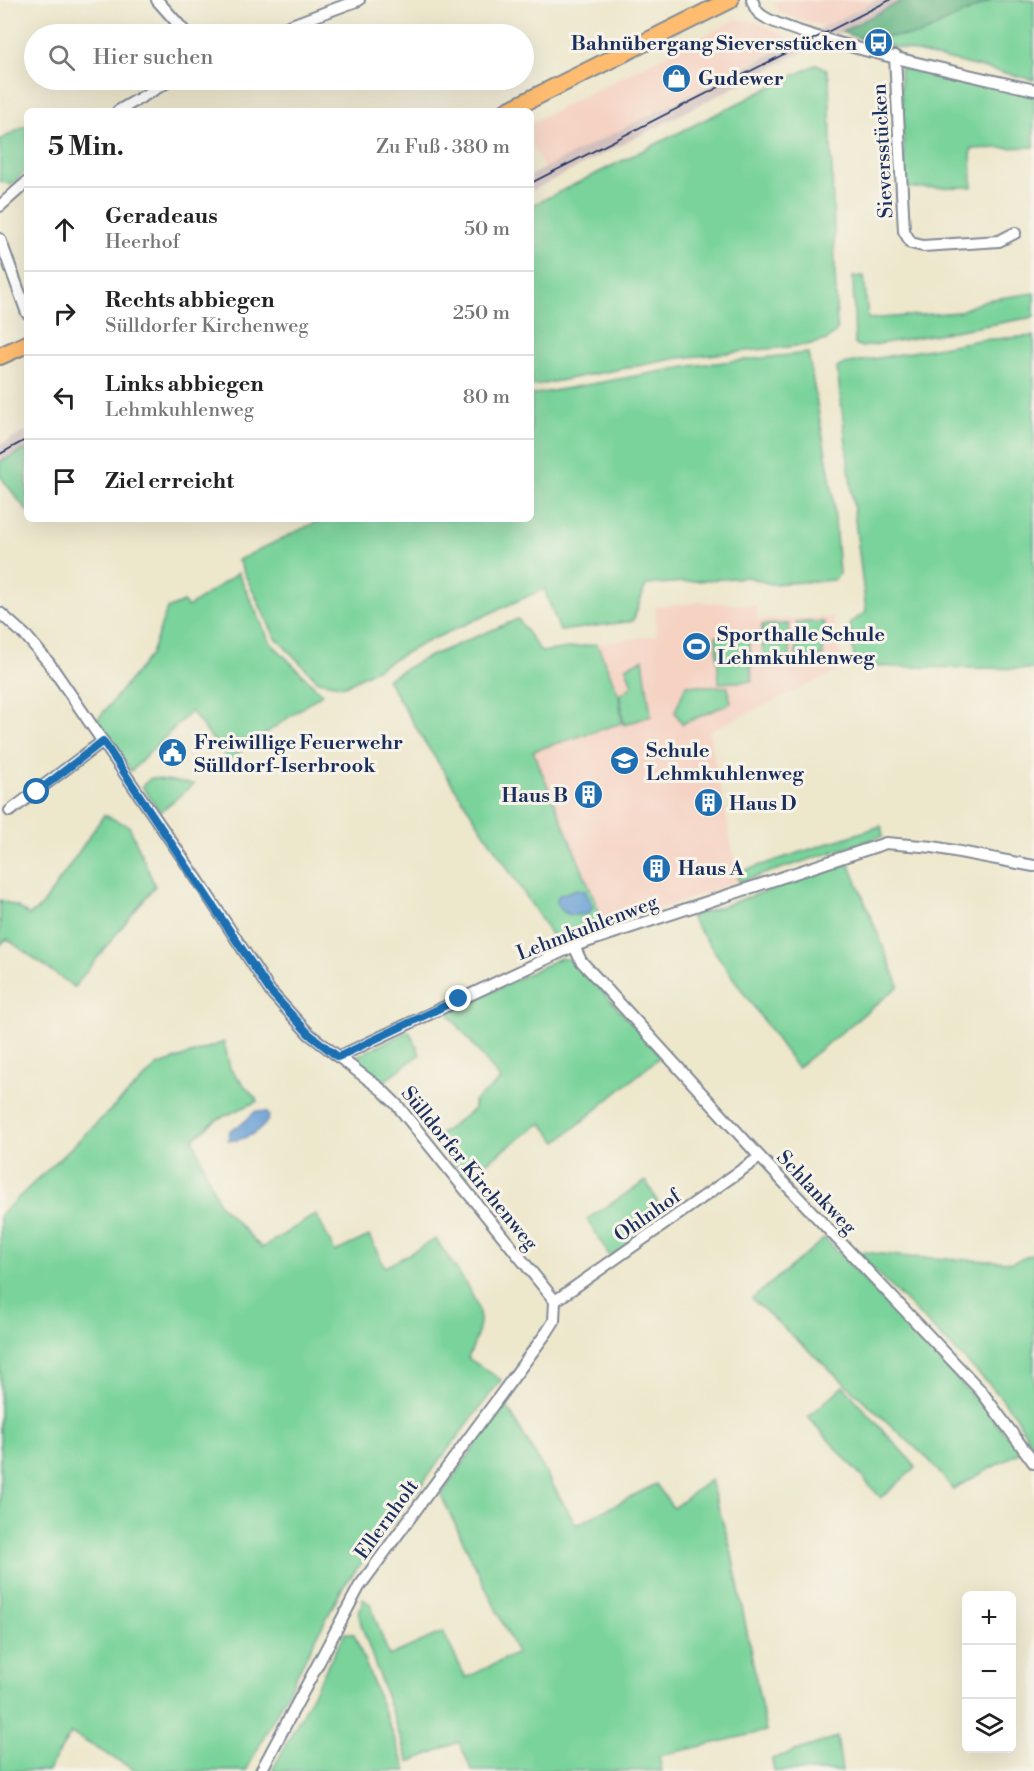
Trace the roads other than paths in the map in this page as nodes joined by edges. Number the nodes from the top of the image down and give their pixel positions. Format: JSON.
{"nodes":[{"id":1,"x":157,"y":0,"type":"edge"},
{"id":2,"x":358,"y":0,"type":"edge"},
{"id":3,"x":730,"y":0,"type":"edge"},
{"id":4,"x":752,"y":0,"type":"edge"},
{"id":5,"x":178,"y":24,"type":"edge"},
{"id":6,"x":294,"y":24,"type":"edge"},
{"id":7,"x":895,"y":57,"type":"junction"},
{"id":8,"x":154,"y":90,"type":"edge"},
{"id":9,"x":1034,"y":90,"type":"edge"},
{"id":10,"x":123,"y":108,"type":"edge"},
{"id":11,"x":513,"y":108,"type":"edge"},
{"id":12,"x":24,"y":185,"type":"edge"},
{"id":13,"x":0,"y":206,"type":"edge"},
{"id":14,"x":1016,"y":233,"type":"dead end"},
{"id":15,"x":0,"y":239,"type":"edge"},
{"id":16,"x":24,"y":305,"type":"edge"},
{"id":17,"x":24,"y":345,"type":"edge"},
{"id":18,"x":0,"y":356,"type":"edge"},
{"id":19,"x":0,"y":613,"type":"edge"},
{"id":20,"x":103,"y":741,"type":"junction"},
{"id":21,"x":10,"y":811,"type":"dead end"},
{"id":22,"x":1034,"y":866,"type":"edge"},
{"id":23,"x":574,"y":946,"type":"junction"},
{"id":24,"x":338,"y":1057,"type":"junction"},
{"id":25,"x":760,"y":1157,"type":"junction"},
{"id":26,"x":555,"y":1301,"type":"junction"},
{"id":27,"x":1034,"y":1463,"type":"edge"},
{"id":28,"x":261,"y":1771,"type":"edge"}],
"edges":[{"from":1,"to":5,"type":"street"},
{"from":2,"to":6,"type":"street"},
{"from":3,"to":11,"type":"main road"},
{"from":4,"to":7,"type":"street","name":"Sieversstücken"},
{"from":7,"to":9,"type":"street","name":"Sieversstücken"},
{"from":7,"to":14,"type":"street","name":"Sieversstücken"},
{"from":8,"to":10,"type":"street"},
{"from":12,"to":13,"type":"street"},
{"from":15,"to":16,"type":"street"},
{"from":17,"to":18,"type":"main road"},
{"from":19,"to":20,"type":"street","name":"Sülldorfer Kirchenweg"},
{"from":20,"to":21,"type":"street"},
{"from":20,"to":24,"type":"street","name":"Sülldorfer Kirchenweg"},
{"from":22,"to":23,"type":"street","name":"Lehmkuhlenweg"},
{"from":23,"to":24,"type":"street","name":"Lehmkuhlenweg"},
{"from":23,"to":25,"type":"street","name":"Schlankweg"},
{"from":24,"to":26,"type":"street","name":"Sülldorfer Kirchenweg"},
{"from":25,"to":26,"type":"street","name":"Ohlnhof"},
{"from":25,"to":27,"type":"street","name":"Schlankweg"},
{"from":26,"to":28,"type":"street","name":"Ellernholt"}]}
